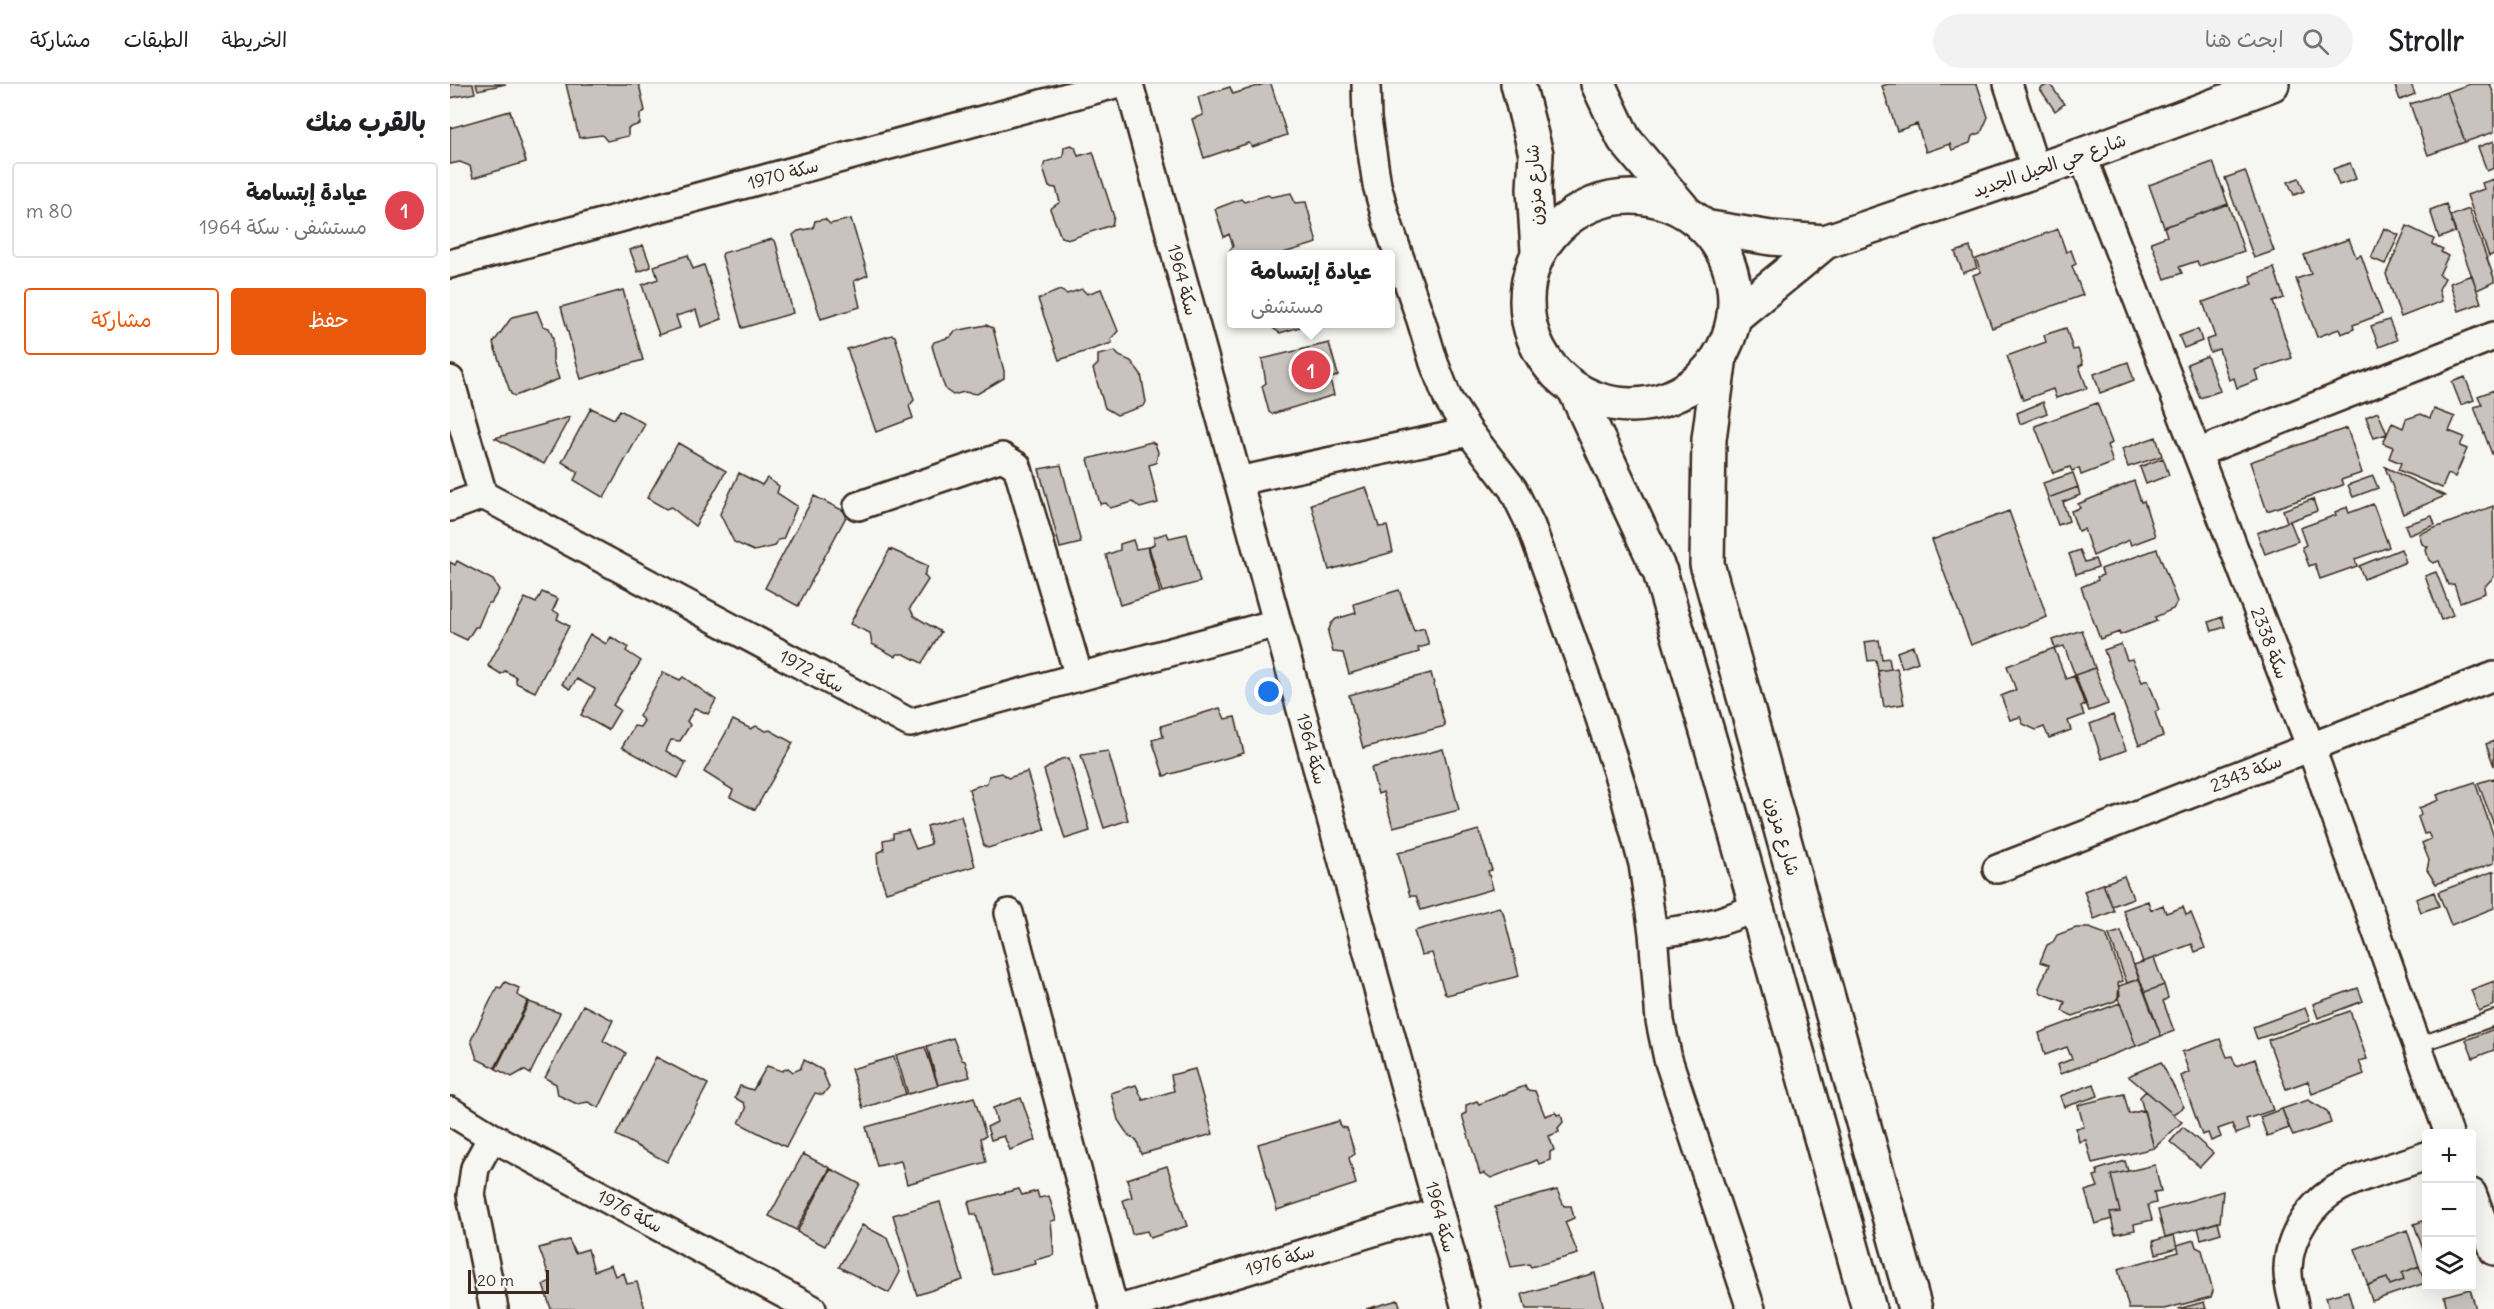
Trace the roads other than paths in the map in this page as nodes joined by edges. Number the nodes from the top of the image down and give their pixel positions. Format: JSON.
{"nodes":[{"id":1,"x":1115,"y":84,"type":"edge"},
{"id":2,"x":1129,"y":84,"type":"edge"},
{"id":3,"x":1366,"y":84,"type":"edge"},
{"id":4,"x":1518,"y":84,"type":"edge"},
{"id":5,"x":1599,"y":84,"type":"edge"},
{"id":6,"x":2008,"y":84,"type":"edge"},
{"id":7,"x":2272,"y":84,"type":"edge"},
{"id":8,"x":2082,"y":155,"type":"junction"},
{"id":9,"x":2036,"y":171,"type":"junction"},
{"id":10,"x":1694,"y":219,"type":"junction"},
{"id":11,"x":1825,"y":242,"type":"junction"},
{"id":12,"x":1538,"y":251,"type":"junction"},
{"id":13,"x":450,"y":264,"type":"edge"},
{"id":14,"x":1734,"y":317,"type":"junction"},
{"id":15,"x":2494,"y":336,"type":"edge"},
{"id":16,"x":1720,"y":356,"type":"junction"},
{"id":17,"x":450,"y":380,"type":"edge"},
{"id":18,"x":1574,"y":388,"type":"junction"},
{"id":19,"x":1469,"y":432,"type":"junction"},
{"id":20,"x":2197,"y":453,"type":"junction"},
{"id":21,"x":1238,"y":482,"type":"junction"},
{"id":22,"x":483,"y":495,"type":"junction"},
{"id":23,"x":858,"y":506,"type":"dead end"},
{"id":24,"x":450,"y":507,"type":"edge"},
{"id":25,"x":1277,"y":623,"type":"junction"},
{"id":26,"x":1079,"y":676,"type":"junction"},
{"id":27,"x":2494,"y":676,"type":"edge"},
{"id":28,"x":2311,"y":748,"type":"junction"},
{"id":29,"x":1997,"y":869,"type":"dead end"},
{"id":30,"x":1757,"y":907,"type":"junction"},
{"id":31,"x":1010,"y":913,"type":"dead end"},
{"id":32,"x":1653,"y":933,"type":"junction"},
{"id":33,"x":2494,"y":1018,"type":"edge"},
{"id":34,"x":2418,"y":1045,"type":"junction"},
{"id":35,"x":450,"y":1111,"type":"edge"},
{"id":36,"x":2447,"y":1129,"type":"edge"},
{"id":37,"x":492,"y":1137,"type":"junction"},
{"id":38,"x":2422,"y":1158,"type":"edge"},
{"id":39,"x":2476,"y":1204,"type":"edge"},
{"id":40,"x":1439,"y":1212,"type":"junction"},
{"id":41,"x":2494,"y":1251,"type":"edge"},
{"id":42,"x":1178,"y":1301,"type":"edge"},
{"id":43,"x":494,"y":1309,"type":"edge"},
{"id":44,"x":812,"y":1309,"type":"edge"},
{"id":45,"x":1114,"y":1309,"type":"edge"},
{"id":46,"x":1120,"y":1309,"type":"edge"},
{"id":47,"x":1466,"y":1309,"type":"edge"},
{"id":48,"x":1751,"y":1309,"type":"edge"},
{"id":49,"x":1869,"y":1309,"type":"edge"},
{"id":50,"x":1915,"y":1309,"type":"edge"},
{"id":51,"x":2295,"y":1309,"type":"edge"}],
"edges":[{"from":1,"to":13,"type":"street","name":"سكة 1970"},
{"from":2,"to":21,"type":"street","name":"سكة 1964"},
{"from":3,"to":19,"type":"street"},
{"from":4,"to":12,"type":"main road","name":"شارع مزون"},
{"from":5,"to":10,"type":"main road"},
{"from":6,"to":9,"type":"street"},
{"from":7,"to":8,"type":"main road","name":"شارع حي الحيل الجديد"},
{"from":8,"to":9,"type":"main road","name":"شارع حي الحيل الجديد"},
{"from":8,"to":20,"type":"street","name":"سكة 2338"},
{"from":9,"to":11,"type":"main road","name":"شارع حي الحيل الجديد"},
{"from":10,"to":11,"type":"main road","name":"شارع حي الحيل الجديد"},
{"from":10,"to":12,"type":"main road"},
{"from":10,"to":14,"type":"main road"},
{"from":11,"to":14,"type":"main road","name":"شارع حي الحيل الجديد"},
{"from":12,"to":18,"type":"main road"},
{"from":14,"to":16,"type":"main road"},
{"from":15,"to":20,"type":"street"},
{"from":16,"to":18,"type":"main road"},
{"from":16,"to":50,"type":"main road","name":"شارع مزون"},
{"from":17,"to":22,"type":"street"},
{"from":18,"to":30,"type":"main road"},
{"from":19,"to":21,"type":"street"},
{"from":19,"to":32,"type":"street"},
{"from":20,"to":28,"type":"street","name":"سكة 2338"},
{"from":21,"to":25,"type":"street","name":"سكة 1964"},
{"from":22,"to":24,"type":"street"},
{"from":22,"to":26,"type":"street","name":"سكة 1972"},
{"from":23,"to":26,"type":"street"},
{"from":25,"to":26,"type":"street","name":"سكة 1972"},
{"from":25,"to":40,"type":"street","name":"سكة 1964"},
{"from":27,"to":28,"type":"street","name":"سكة 2343"},
{"from":28,"to":29,"type":"street","name":"سكة 2343"},
{"from":28,"to":34,"type":"street","name":"سكة 2338"},
{"from":30,"to":32,"type":"street"},
{"from":30,"to":49,"type":"main road"},
{"from":31,"to":45,"type":"street"},
{"from":32,"to":48,"type":"street"},
{"from":33,"to":34,"type":"lane"},
{"from":34,"to":36,"type":"street","name":"سكة 2338"},
{"from":35,"to":37,"type":"street","name":"سكة 1976"},
{"from":37,"to":43,"type":"street"},
{"from":37,"to":44,"type":"street","name":"سكة 1976"},
{"from":38,"to":51,"type":"street"},
{"from":39,"to":41,"type":"street"},
{"from":40,"to":42,"type":"street","name":"سكة 1976"},
{"from":40,"to":47,"type":"street","name":"سكة 1964"},
{"from":42,"to":46,"type":"street","name":"سكة 1976"}]}
